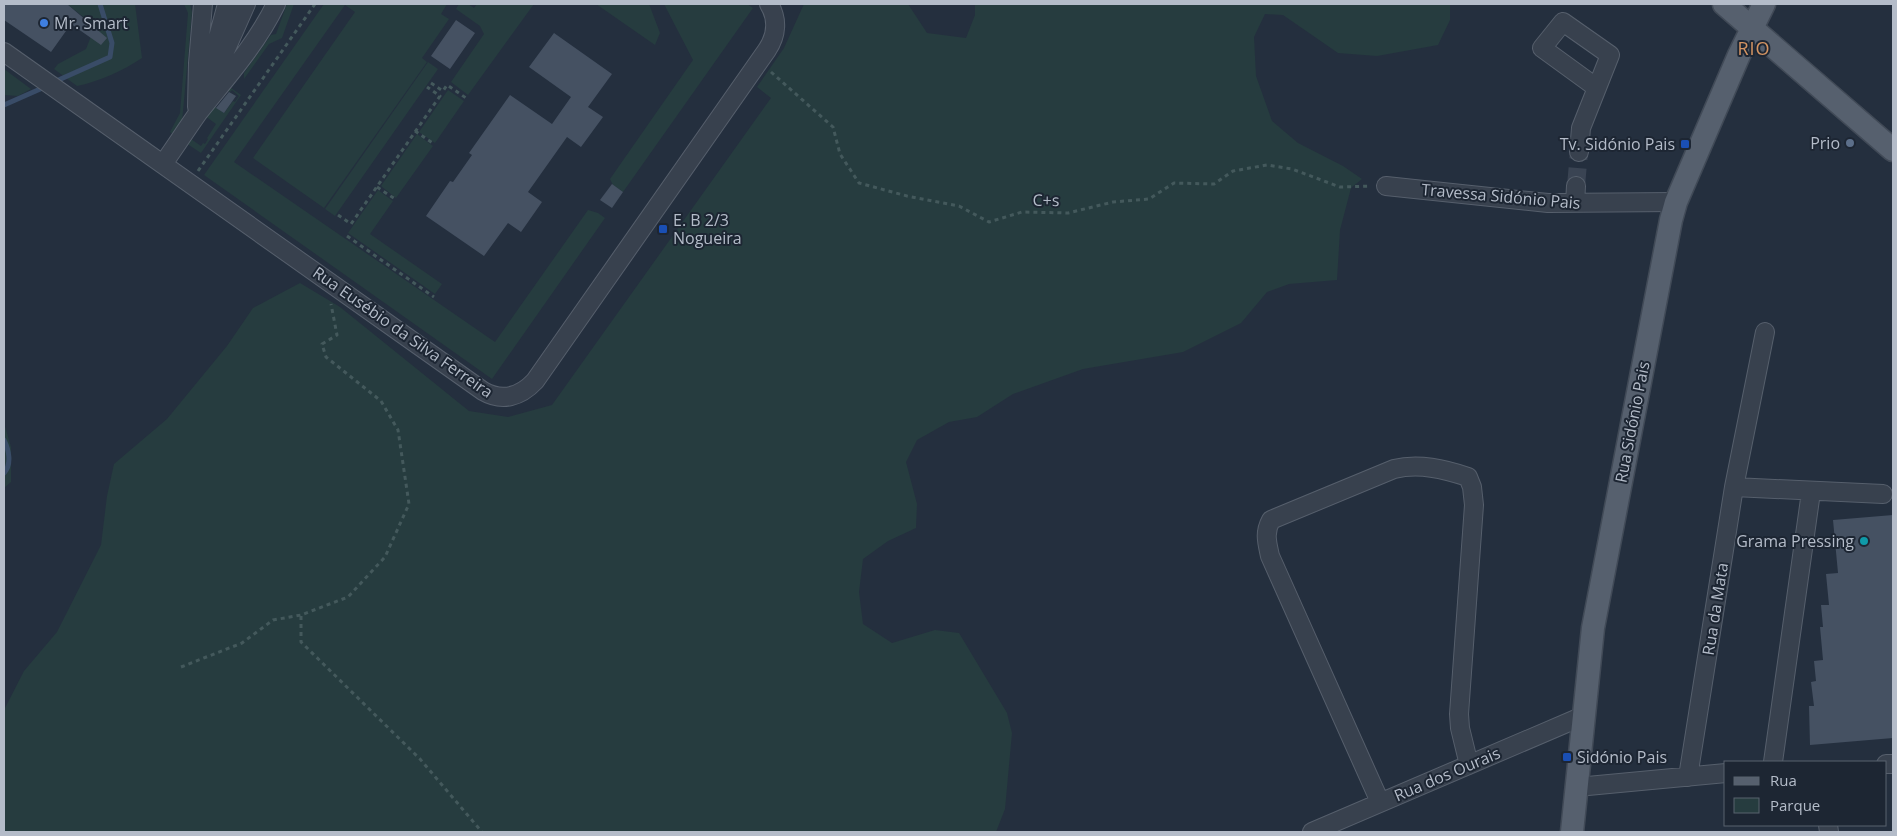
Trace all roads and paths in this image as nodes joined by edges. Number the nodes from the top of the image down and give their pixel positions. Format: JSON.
{"nodes":[{"id":1,"x":202,"y":4,"type":"edge"},
{"id":2,"x":227,"y":4,"type":"edge"},
{"id":3,"x":246,"y":4,"type":"edge"},
{"id":4,"x":276,"y":4,"type":"edge"},
{"id":5,"x":315,"y":4,"type":"edge"},
{"id":6,"x":769,"y":4,"type":"edge"},
{"id":7,"x":1724,"y":4,"type":"edge"},
{"id":8,"x":1764,"y":4,"type":"edge"},
{"id":9,"x":1753,"y":29,"type":"junction"},
{"id":10,"x":4,"y":52,"type":"edge"},
{"id":11,"x":759,"y":62,"type":"junction"},
{"id":12,"x":431,"y":83,"type":"dead end"},
{"id":13,"x":427,"y":87,"type":"dead end"},
{"id":14,"x":1597,"y":88,"type":"dead end"},
{"id":15,"x":466,"y":98,"type":"dead end"},
{"id":16,"x":197,"y":115,"type":"junction"},
{"id":17,"x":415,"y":131,"type":"junction"},
{"id":18,"x":434,"y":144,"type":"dead end"},
{"id":19,"x":1893,"y":150,"type":"edge"},
{"id":20,"x":1579,"y":152,"type":"tunnel mouth"},
{"id":21,"x":163,"y":164,"type":"junction"},
{"id":22,"x":189,"y":183,"type":"junction"},
{"id":23,"x":1386,"y":186,"type":"joint"},
{"id":24,"x":377,"y":187,"type":"junction"},
{"id":25,"x":395,"y":199,"type":"dead end"},
{"id":26,"x":1676,"y":202,"type":"junction"},
{"id":27,"x":338,"y":215,"type":"dead end"},
{"id":28,"x":347,"y":236,"type":"dead end"},
{"id":29,"x":332,"y":284,"type":"junction"},
{"id":30,"x":434,"y":297,"type":"dead end"},
{"id":31,"x":1765,"y":332,"type":"dead end"},
{"id":32,"x":1734,"y":487,"type":"junction"},
{"id":33,"x":1811,"y":492,"type":"junction"},
{"id":34,"x":1883,"y":494,"type":"dead end"},
{"id":35,"x":301,"y":616,"type":"junction"},
{"id":36,"x":181,"y":667,"type":"dead end"},
{"id":37,"x":1582,"y":716,"type":"junction"},
{"id":38,"x":1773,"y":761,"type":"edge"},
{"id":39,"x":1469,"y":764,"type":"junction"},
{"id":40,"x":1724,"y":773,"type":"edge"},
{"id":41,"x":1688,"y":777,"type":"junction"},
{"id":42,"x":1577,"y":787,"type":"junction"},
{"id":43,"x":1380,"y":802,"type":"junction"},
{"id":44,"x":482,"y":832,"type":"edge"},
{"id":45,"x":1312,"y":832,"type":"edge"},
{"id":46,"x":1572,"y":832,"type":"edge"}],
"edges":[{"from":1,"to":16,"type":"street"},
{"from":2,"to":16,"type":"street"},
{"from":3,"to":16,"type":"street"},
{"from":4,"to":16,"type":"street"},
{"from":5,"to":22,"type":"path"},
{"from":6,"to":11,"type":"street","name":"Rua Eusébio da Silva Ferreira"},
{"from":7,"to":9,"type":"main road"},
{"from":8,"to":9,"type":"main road","name":"Rua Sidónio Pais"},
{"from":9,"to":19,"type":"main road"},
{"from":9,"to":26,"type":"main road","name":"Rua Sidónio Pais"},
{"from":10,"to":21,"type":"street","name":"Rua Eusébio da Silva Ferreira"},
{"from":11,"to":23,"type":"path","name":"C+s"},
{"from":11,"to":29,"type":"street","name":"Rua Eusébio da Silva Ferreira"},
{"from":12,"to":15,"type":"path"},
{"from":13,"to":17,"type":"path"},
{"from":14,"to":20,"type":"street"},
{"from":16,"to":21,"type":"street"},
{"from":17,"to":18,"type":"path"},
{"from":17,"to":24,"type":"path"},
{"from":21,"to":22,"type":"street","name":"Rua Eusébio da Silva Ferreira"},
{"from":22,"to":29,"type":"street","name":"Rua Eusébio da Silva Ferreira"},
{"from":23,"to":26,"type":"street","name":"Travessa Sidónio Pais"},
{"from":24,"to":25,"type":"path"},
{"from":24,"to":27,"type":"path"},
{"from":26,"to":37,"type":"main road","name":"Rua Sidónio Pais"},
{"from":28,"to":30,"type":"path"},
{"from":29,"to":35,"type":"path"},
{"from":31,"to":32,"type":"street","name":"Rua da Mata"},
{"from":32,"to":33,"type":"street"},
{"from":32,"to":41,"type":"street","name":"Rua da Mata"},
{"from":33,"to":34,"type":"street"},
{"from":33,"to":38,"type":"street"},
{"from":35,"to":36,"type":"path"},
{"from":35,"to":44,"type":"path"},
{"from":37,"to":39,"type":"street","name":"Rua dos Ourais"},
{"from":37,"to":42,"type":"main road","name":"Rua Sidónio Pais"},
{"from":39,"to":43,"type":"street","name":"Rua dos Ourais"},
{"from":39,"to":43,"type":"street"},
{"from":40,"to":41,"type":"street"},
{"from":41,"to":42,"type":"street"},
{"from":42,"to":46,"type":"main road","name":"Rua Sidónio Pais"},
{"from":43,"to":45,"type":"street","name":"Rua dos Ourais"}]}
